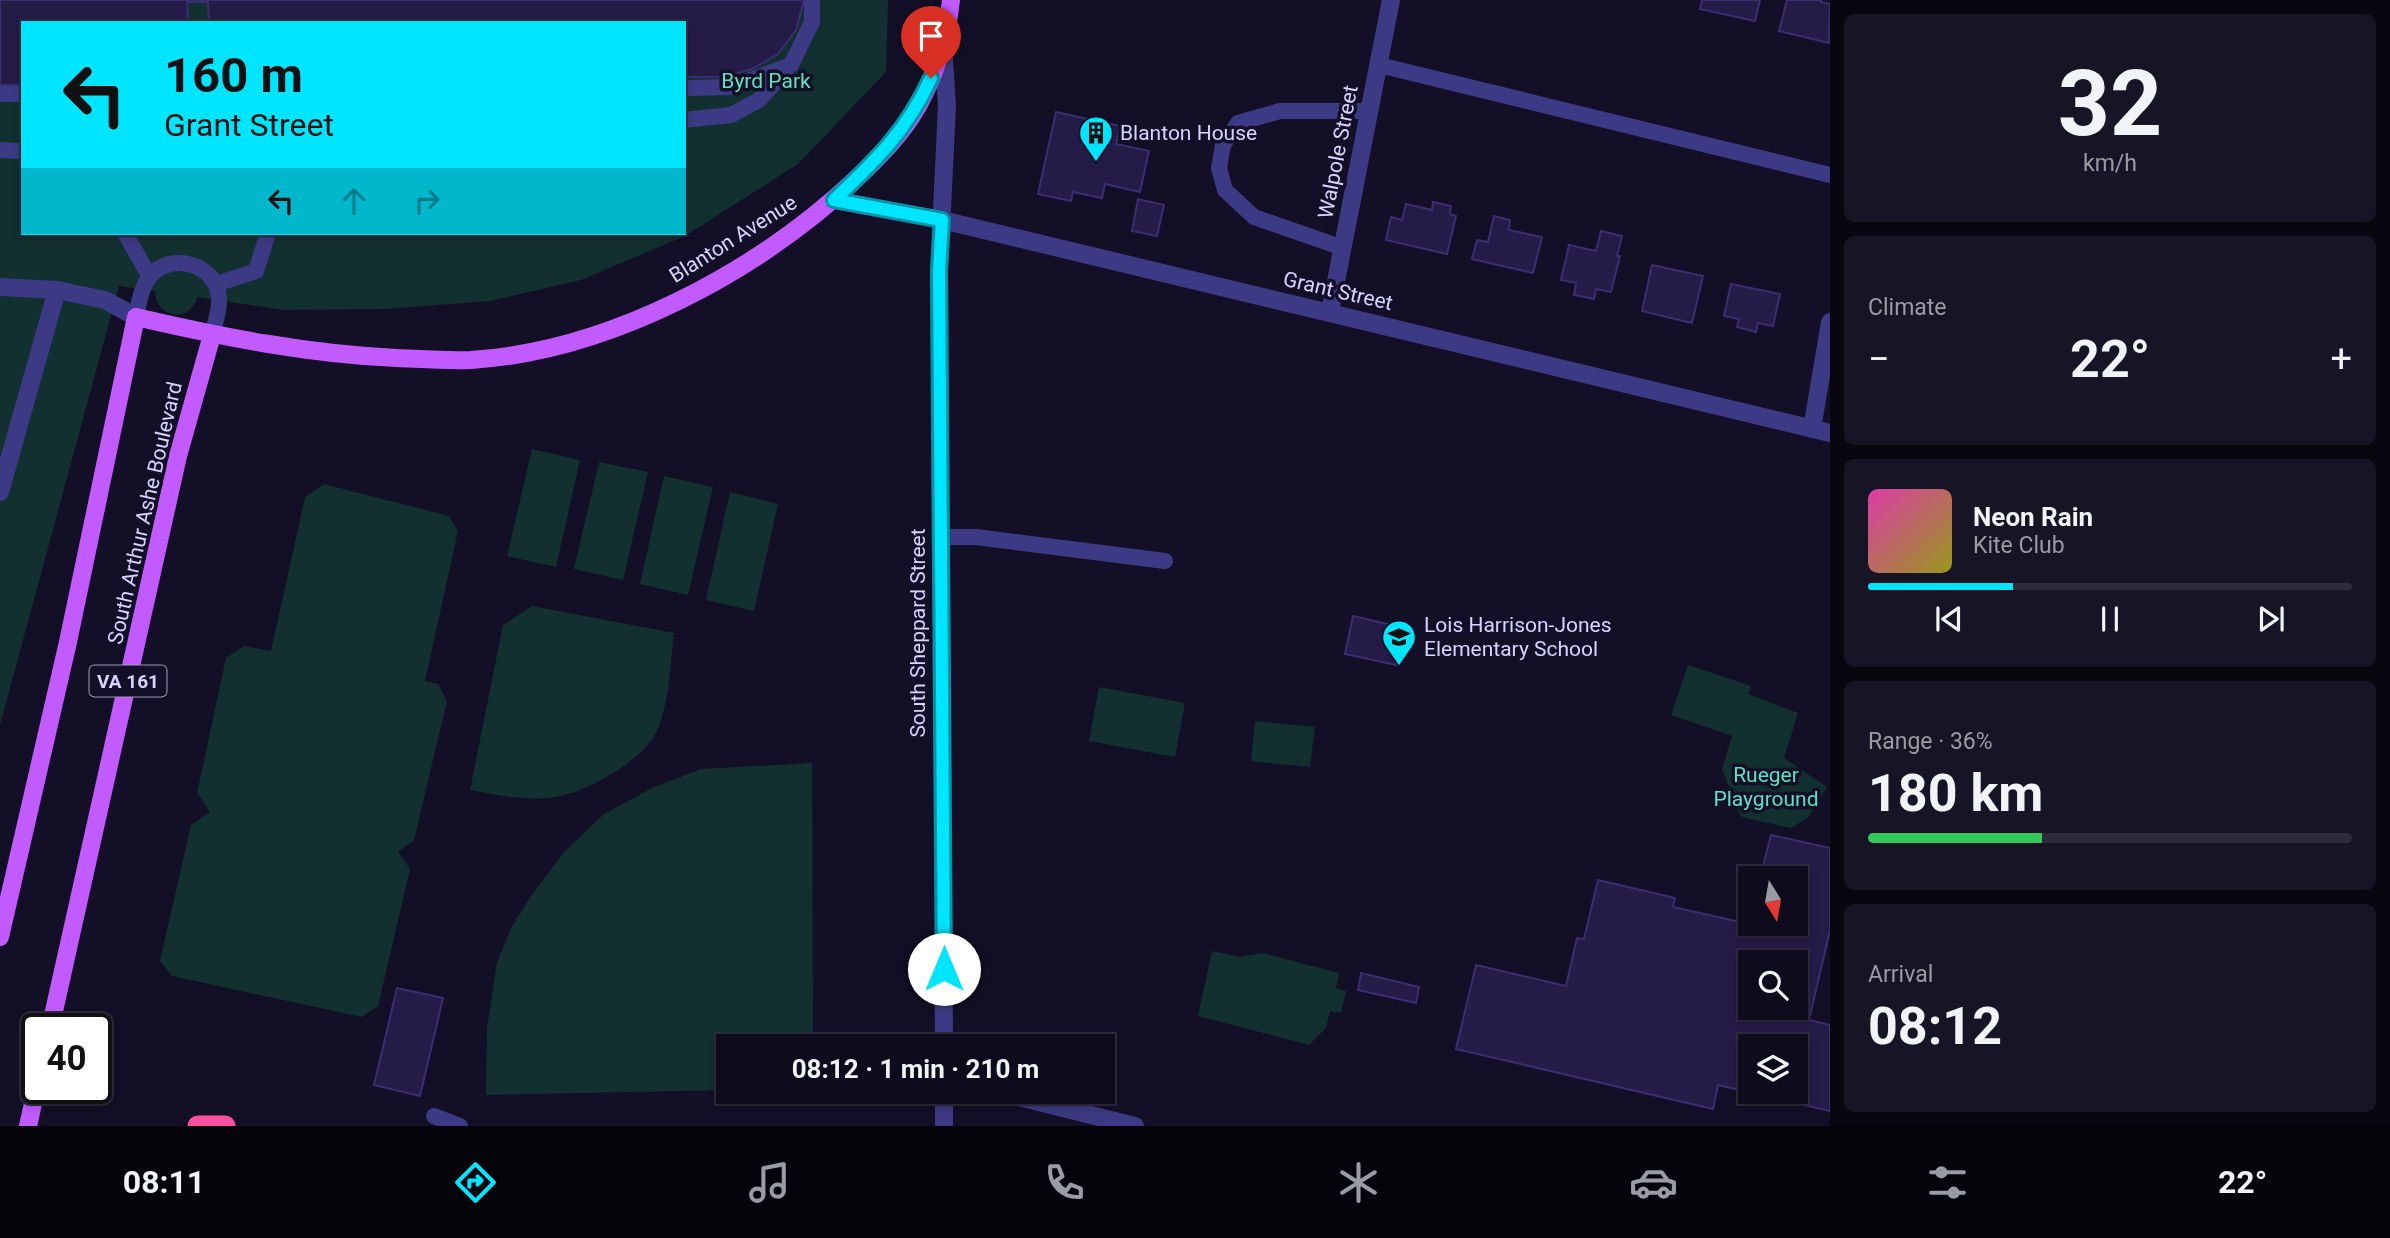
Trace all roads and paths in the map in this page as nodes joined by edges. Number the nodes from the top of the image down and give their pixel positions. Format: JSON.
{"nodes":[{"id":1,"x":813,"y":0,"type":"edge"},
{"id":2,"x":951,"y":0,"type":"edge"},
{"id":3,"x":1391,"y":0,"type":"edge"},
{"id":4,"x":943,"y":45,"type":"junction"},
{"id":5,"x":791,"y":65,"type":"junction"},
{"id":6,"x":1379,"y":65,"type":"junction"},
{"id":7,"x":686,"y":88,"type":"edge"},
{"id":8,"x":0,"y":94,"type":"edge"},
{"id":9,"x":21,"y":94,"type":"edge"},
{"id":10,"x":1370,"y":111,"type":"junction"},
{"id":11,"x":686,"y":120,"type":"edge"},
{"id":12,"x":0,"y":149,"type":"edge"},
{"id":13,"x":21,"y":151,"type":"edge"},
{"id":14,"x":1830,"y":176,"type":"edge"},
{"id":15,"x":834,"y":200,"type":"junction"},
{"id":16,"x":942,"y":220,"type":"junction"},
{"id":17,"x":126,"y":235,"type":"edge"},
{"id":18,"x":267,"y":235,"type":"edge"},
{"id":19,"x":1343,"y":248,"type":"junction"},
{"id":20,"x":150,"y":276,"type":"junction"},
{"id":21,"x":216,"y":284,"type":"junction"},
{"id":22,"x":0,"y":287,"type":"edge"},
{"id":23,"x":57,"y":290,"type":"junction"},
{"id":24,"x":1330,"y":313,"type":"junction"},
{"id":25,"x":136,"y":317,"type":"junction"},
{"id":26,"x":1830,"y":322,"type":"edge"},
{"id":27,"x":212,"y":335,"type":"junction"},
{"id":28,"x":1821,"y":431,"type":"edge"},
{"id":29,"x":0,"y":492,"type":"edge"},
{"id":30,"x":941,"y":537,"type":"junction"},
{"id":31,"x":1165,"y":561,"type":"dead end"},
{"id":32,"x":0,"y":937,"type":"edge"},
{"id":33,"x":54,"y":1013,"type":"edge"},
{"id":34,"x":944,"y":1034,"type":"edge"},
{"id":35,"x":33,"y":1104,"type":"edge"},
{"id":36,"x":944,"y":1104,"type":"edge"},
{"id":37,"x":1047,"y":1104,"type":"edge"},
{"id":38,"x":434,"y":1116,"type":"dead end"},
{"id":39,"x":28,"y":1126,"type":"edge"},
{"id":40,"x":198,"y":1126,"type":"edge"},
{"id":41,"x":225,"y":1126,"type":"edge"},
{"id":42,"x":460,"y":1126,"type":"edge"},
{"id":43,"x":944,"y":1126,"type":"edge"},
{"id":44,"x":1135,"y":1126,"type":"edge"}],
"edges":[{"from":1,"to":5,"type":"lane"},
{"from":2,"to":4,"type":"main road","name":"Blanton Avenue"},
{"from":3,"to":6,"type":"street","name":"Walpole Street"},
{"from":4,"to":15,"type":"main road","name":"Blanton Avenue"},
{"from":4,"to":16,"type":"street","name":"Blanton Avenue"},
{"from":5,"to":7,"type":"lane"},
{"from":5,"to":11,"type":"lane"},
{"from":6,"to":10,"type":"street","name":"Walpole Street"},
{"from":6,"to":14,"type":"lane"},
{"from":8,"to":9,"type":"lane"},
{"from":10,"to":19,"type":"street","name":"Walpole Street"},
{"from":10,"to":19,"type":"lane"},
{"from":12,"to":13,"type":"lane"},
{"from":15,"to":16,"type":"street","name":"Grant Street"},
{"from":15,"to":27,"type":"main road","name":"Blanton Avenue"},
{"from":16,"to":24,"type":"street","name":"Grant Street"},
{"from":16,"to":30,"type":"street","name":"South Sheppard Street"},
{"from":17,"to":20,"type":"lane"},
{"from":18,"to":21,"type":"lane"},
{"from":19,"to":24,"type":"street","name":"Walpole Street"},
{"from":20,"to":21,"type":"lane"},
{"from":20,"to":25,"type":"lane"},
{"from":21,"to":27,"type":"lane"},
{"from":22,"to":23,"type":"street"},
{"from":23,"to":25,"type":"street"},
{"from":23,"to":29,"type":"street"},
{"from":24,"to":28,"type":"street","name":"Grant Street"},
{"from":25,"to":27,"type":"main road","name":"Blanton Avenue"},
{"from":25,"to":32,"type":"main road","number":"VA 161"},
{"from":26,"to":28,"type":"street"},
{"from":27,"to":33,"type":"main road","name":"South Arthur Ashe Boulevard","number":"VA 161"},
{"from":30,"to":31,"type":"lane"},
{"from":30,"to":34,"type":"street","name":"South Sheppard Street"},
{"from":35,"to":39,"type":"main road"},
{"from":36,"to":43,"type":"street"},
{"from":37,"to":44,"type":"street"},
{"from":38,"to":42,"type":"lane"},
{"from":40,"to":41,"type":"highway"}]}
